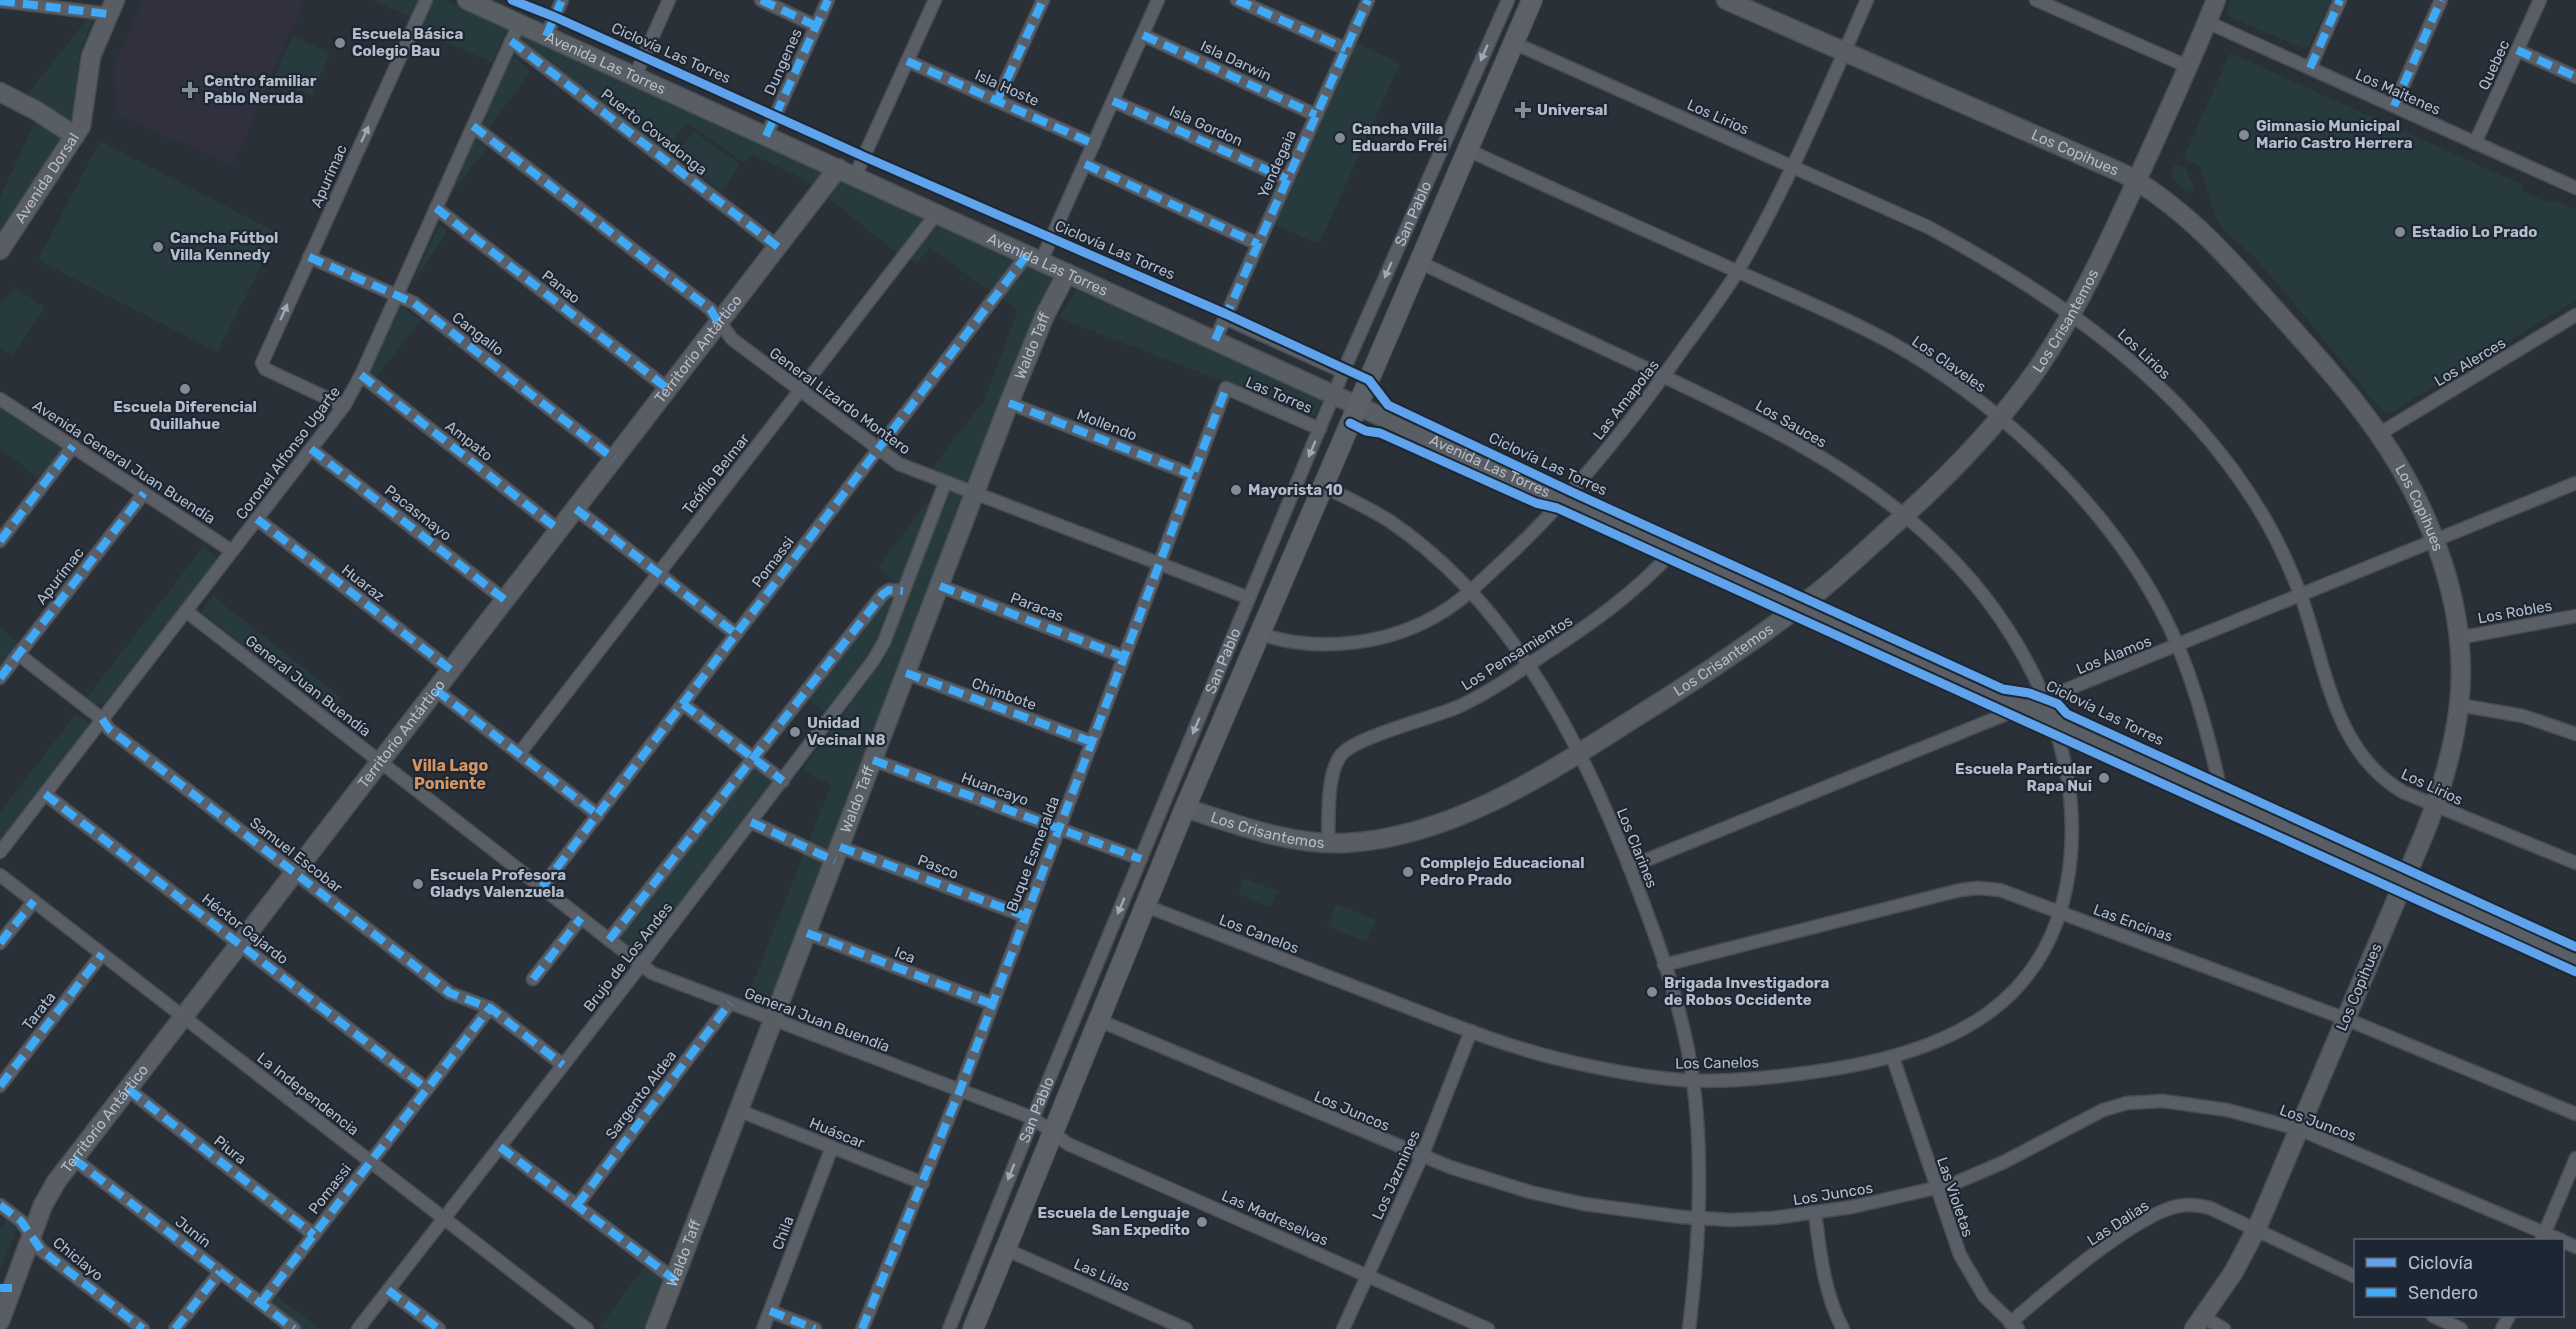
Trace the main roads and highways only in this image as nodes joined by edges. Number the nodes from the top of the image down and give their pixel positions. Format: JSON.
{"nodes":[{"id":1,"x":1532,"y":0,"type":"edge"},
{"id":2,"x":973,"y":1329,"type":"edge"}],
"edges":[{"from":1,"to":2,"type":"main road","name":"San Pablo"}]}
